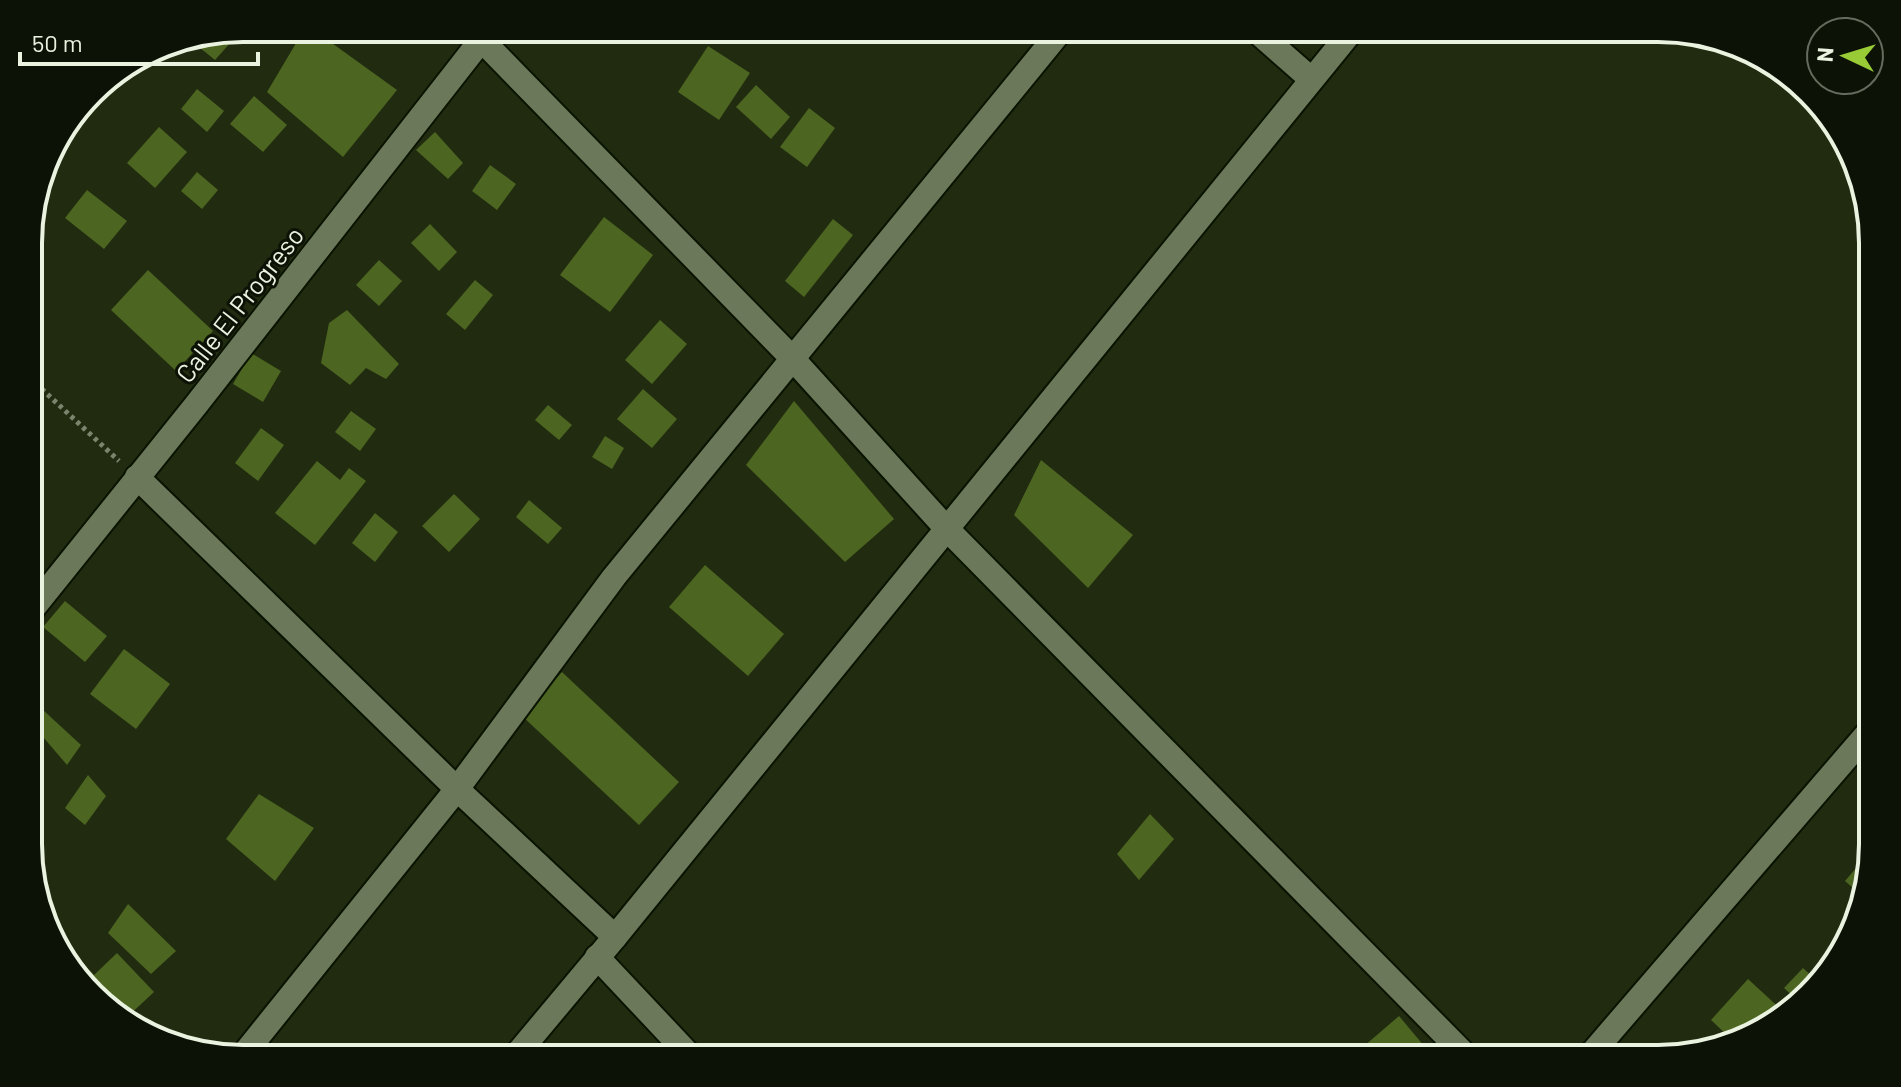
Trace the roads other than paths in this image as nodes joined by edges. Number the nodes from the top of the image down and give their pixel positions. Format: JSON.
{"nodes":[{"id":1,"x":472,"y":42,"type":"edge"},
{"id":2,"x":490,"y":42,"type":"edge"},
{"id":3,"x":1052,"y":42,"type":"edge"},
{"id":4,"x":1269,"y":42,"type":"edge"},
{"id":5,"x":1342,"y":42,"type":"edge"},
{"id":6,"x":1311,"y":79,"type":"junction"},
{"id":7,"x":792,"y":358,"type":"junction"},
{"id":8,"x":137,"y":477,"type":"junction"},
{"id":9,"x":946,"y":528,"type":"junction"},
{"id":10,"x":42,"y":597,"type":"edge"},
{"id":11,"x":1859,"y":743,"type":"edge"},
{"id":12,"x":457,"y":789,"type":"junction"},
{"id":13,"x":615,"y":937,"type":"junction"},
{"id":14,"x":597,"y":957,"type":"junction"},
{"id":15,"x":251,"y":1045,"type":"edge"},
{"id":16,"x":525,"y":1045,"type":"edge"},
{"id":17,"x":680,"y":1045,"type":"edge"},
{"id":18,"x":1455,"y":1045,"type":"edge"},
{"id":19,"x":1599,"y":1045,"type":"edge"}],
"edges":[{"from":1,"to":8,"type":"street","name":"Calle El Progreso"},
{"from":2,"to":7,"type":"street"},
{"from":3,"to":7,"type":"street"},
{"from":4,"to":6,"type":"street"},
{"from":5,"to":6,"type":"street"},
{"from":6,"to":9,"type":"street"},
{"from":7,"to":9,"type":"street"},
{"from":7,"to":12,"type":"street"},
{"from":8,"to":10,"type":"street","name":"Calle El Progreso"},
{"from":8,"to":12,"type":"street"},
{"from":9,"to":13,"type":"street"},
{"from":9,"to":18,"type":"street"},
{"from":11,"to":19,"type":"street"},
{"from":12,"to":13,"type":"street"},
{"from":12,"to":15,"type":"street"},
{"from":13,"to":14,"type":"street"},
{"from":14,"to":16,"type":"street"},
{"from":14,"to":17,"type":"street"}]}
